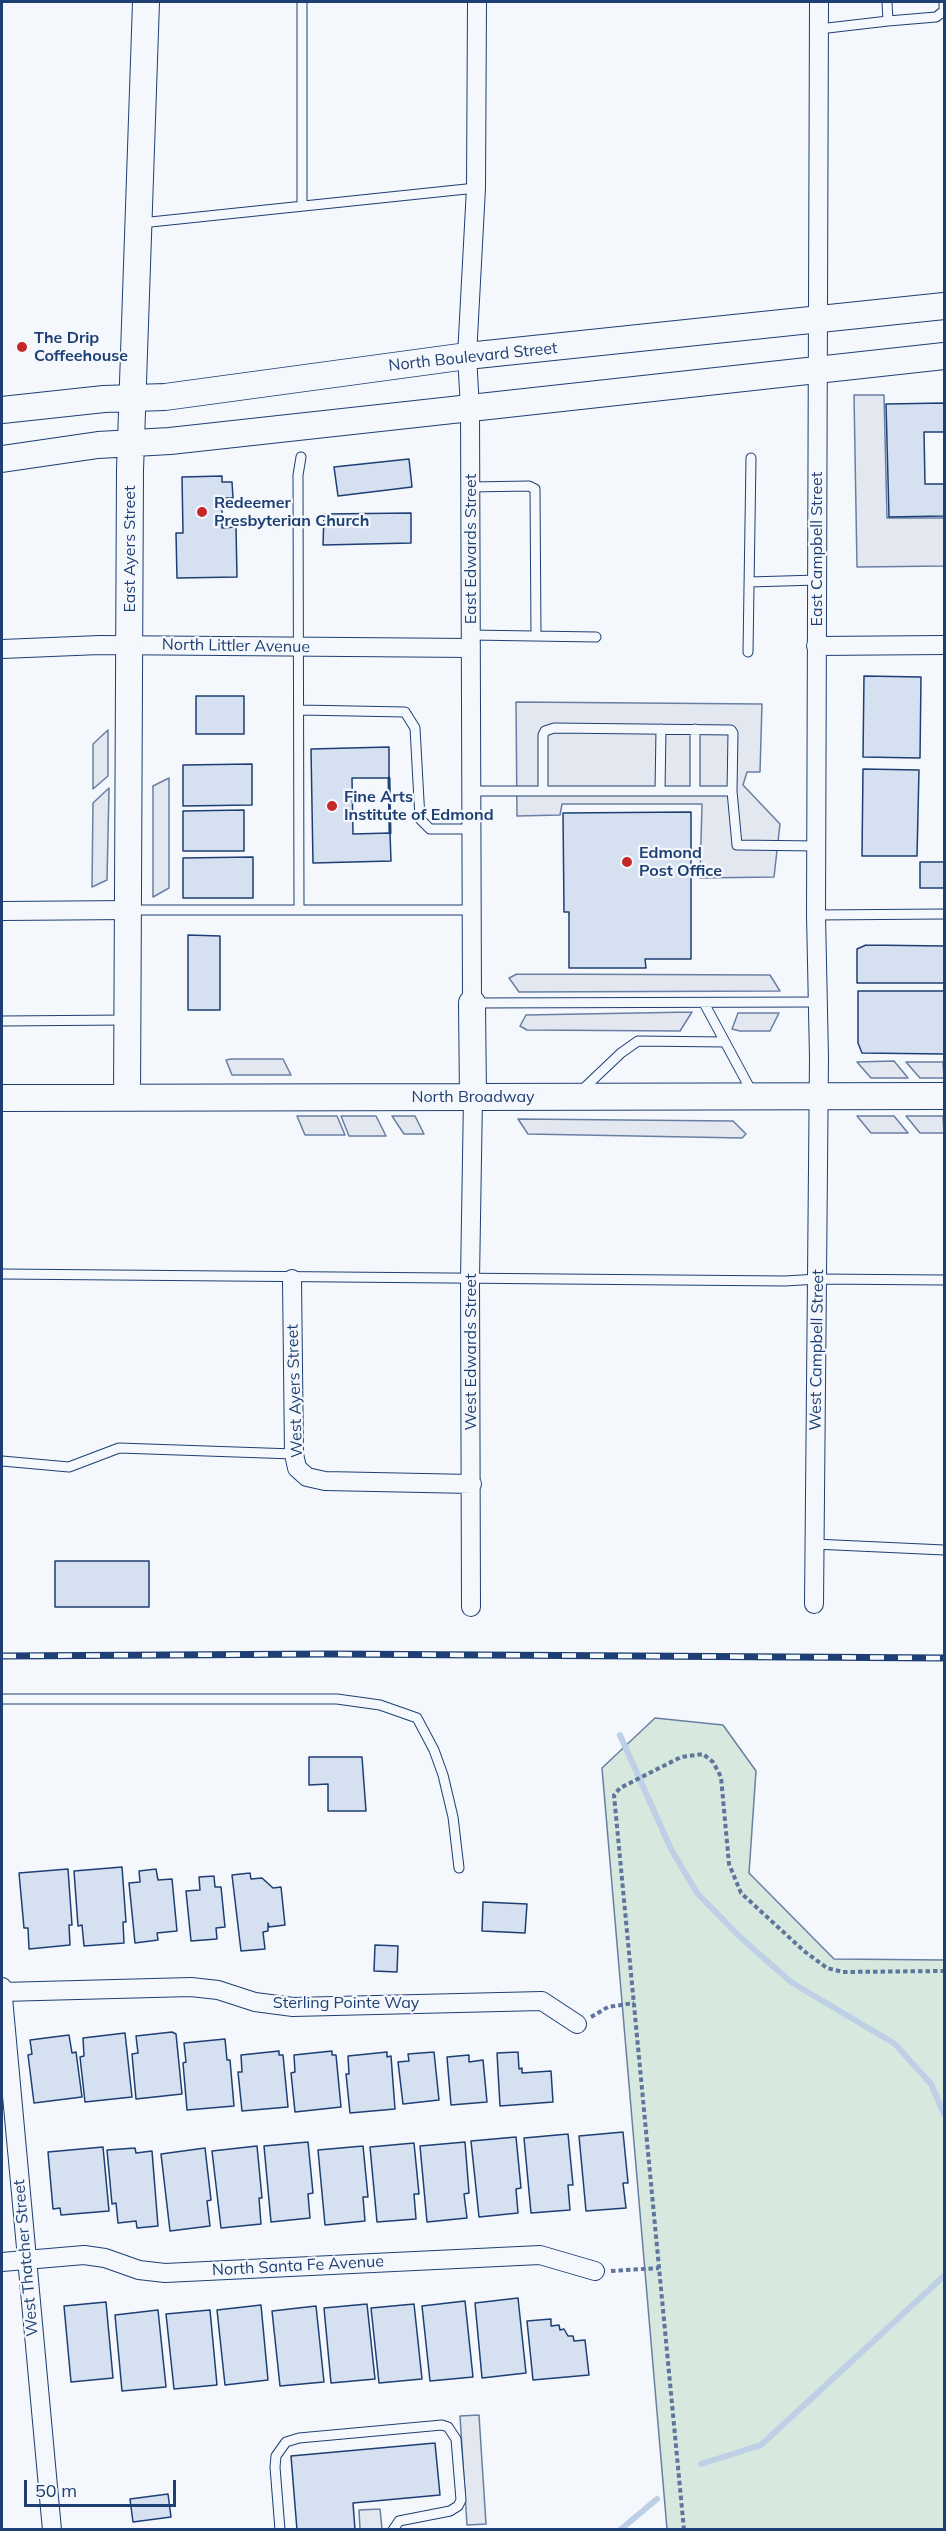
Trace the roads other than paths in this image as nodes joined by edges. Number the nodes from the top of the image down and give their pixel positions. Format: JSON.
{"nodes":[{"id":1,"x":146,"y":2,"type":"edge"},
{"id":2,"x":302,"y":2,"type":"edge"},
{"id":3,"x":477,"y":2,"type":"edge"},
{"id":4,"x":819,"y":2,"type":"edge"},
{"id":5,"x":888,"y":2,"type":"edge"},
{"id":6,"x":944,"y":2,"type":"edge"},
{"id":7,"x":888,"y":21,"type":"junction"},
{"id":8,"x":819,"y":29,"type":"junction"},
{"id":9,"x":476,"y":188,"type":"junction"},
{"id":10,"x":302,"y":206,"type":"junction"},
{"id":11,"x":139,"y":224,"type":"junction"},
{"id":12,"x":945,"y":306,"type":"edge"},
{"id":13,"x":817,"y":321,"type":"junction"},
{"id":14,"x":467,"y":356,"type":"junction"},
{"id":15,"x":945,"y":356,"type":"edge"},
{"id":16,"x":817,"y":370,"type":"junction"},
{"id":17,"x":132,"y":398,"type":"junction"},
{"id":18,"x":470,"y":408,"type":"junction"},
{"id":19,"x":2,"y":410,"type":"edge"},
{"id":20,"x":131,"y":443,"type":"junction"},
{"id":21,"x":301,"y":457,"type":"dead end"},
{"id":22,"x":751,"y":458,"type":"dead end"},
{"id":23,"x":2,"y":459,"type":"edge"},
{"id":24,"x":470,"y":487,"type":"junction"},
{"id":25,"x":817,"y":580,"type":"junction"},
{"id":26,"x":749,"y":582,"type":"junction"},
{"id":27,"x":536,"y":636,"type":"junction"},
{"id":28,"x":596,"y":637,"type":"dead end"},
{"id":29,"x":471,"y":642,"type":"junction"},
{"id":30,"x":129,"y":645,"type":"junction"},
{"id":31,"x":945,"y":645,"type":"edge"},
{"id":32,"x":816,"y":646,"type":"junction"},
{"id":33,"x":300,"y":647,"type":"junction"},
{"id":34,"x":2,"y":649,"type":"edge"},
{"id":35,"x":748,"y":652,"type":"dead end"},
{"id":36,"x":300,"y":710,"type":"junction"},
{"id":37,"x":661,"y":729,"type":"junction"},
{"id":38,"x":695,"y":729,"type":"junction"},
{"id":39,"x":472,"y":791,"type":"junction"},
{"id":40,"x":543,"y":791,"type":"junction"},
{"id":41,"x":660,"y":791,"type":"junction"},
{"id":42,"x":695,"y":791,"type":"junction"},
{"id":43,"x":732,"y":791,"type":"junction"},
{"id":44,"x":472,"y":829,"type":"junction"},
{"id":45,"x":817,"y":846,"type":"junction"},
{"id":46,"x":299,"y":909,"type":"junction"},
{"id":47,"x":2,"y":910,"type":"edge"},
{"id":48,"x":130,"y":910,"type":"junction"},
{"id":49,"x":472,"y":910,"type":"junction"},
{"id":50,"x":945,"y":914,"type":"edge"},
{"id":51,"x":816,"y":915,"type":"junction"},
{"id":52,"x":818,"y":1002,"type":"junction"},
{"id":53,"x":472,"y":1003,"type":"junction"},
{"id":54,"x":704,"y":1003,"type":"junction"},
{"id":55,"x":128,"y":1020,"type":"junction"},
{"id":56,"x":2,"y":1021,"type":"edge"},
{"id":57,"x":725,"y":1042,"type":"junction"},
{"id":58,"x":128,"y":1096,"type":"junction"},
{"id":59,"x":473,"y":1096,"type":"junction"},
{"id":60,"x":754,"y":1096,"type":"junction"},
{"id":61,"x":818,"y":1096,"type":"junction"},
{"id":62,"x":945,"y":1096,"type":"edge"},
{"id":63,"x":574,"y":1097,"type":"junction"},
{"id":64,"x":2,"y":1098,"type":"edge"},
{"id":65,"x":2,"y":1274,"type":"edge"},
{"id":66,"x":292,"y":1278,"type":"junction"},
{"id":67,"x":818,"y":1278,"type":"junction"},
{"id":68,"x":470,"y":1279,"type":"junction"},
{"id":69,"x":945,"y":1280,"type":"edge"},
{"id":70,"x":294,"y":1454,"type":"junction"},
{"id":71,"x":2,"y":1461,"type":"edge"},
{"id":72,"x":472,"y":1484,"type":"junction"},
{"id":73,"x":814,"y":1545,"type":"junction"},
{"id":74,"x":945,"y":1550,"type":"edge"},
{"id":75,"x":814,"y":1604,"type":"dead end"},
{"id":76,"x":471,"y":1607,"type":"dead end"},
{"id":77,"x":2,"y":1699,"type":"edge"},
{"id":78,"x":459,"y":1868,"type":"dead end"},
{"id":79,"x":2,"y":1987,"type":"edge"},
{"id":80,"x":2,"y":1992,"type":"edge"},
{"id":81,"x":577,"y":2024,"type":"road end"},
{"id":82,"x":26,"y":2259,"type":"junction"},
{"id":83,"x":2,"y":2262,"type":"edge"},
{"id":84,"x":595,"y":2271,"type":"road end"},
{"id":85,"x":52,"y":2529,"type":"edge"},
{"id":86,"x":280,"y":2529,"type":"edge"},
{"id":87,"x":393,"y":2529,"type":"edge"}],
"edges":[{"from":1,"to":11,"type":"main road","name":"East Ayers Street"},
{"from":2,"to":10,"type":"lane"},
{"from":3,"to":9,"type":"street","name":"East Edwards Street"},
{"from":4,"to":8,"type":"street","name":"East Campbell Street"},
{"from":5,"to":7,"type":"lane"},
{"from":6,"to":7,"type":"lane"},
{"from":7,"to":8,"type":"lane"},
{"from":8,"to":13,"type":"street","name":"East Campbell Street"},
{"from":9,"to":10,"type":"lane"},
{"from":9,"to":14,"type":"street","name":"East Edwards Street"},
{"from":10,"to":11,"type":"lane"},
{"from":11,"to":17,"type":"main road","name":"East Ayers Street"},
{"from":12,"to":13,"type":"main road","name":"North Boulevard Street"},
{"from":13,"to":14,"type":"main road","name":"North Boulevard Street"},
{"from":13,"to":16,"type":"street","name":"East Campbell Street"},
{"from":14,"to":17,"type":"main road","name":"North Boulevard Street"},
{"from":14,"to":18,"type":"street","name":"East Edwards Street"},
{"from":15,"to":16,"type":"main road"},
{"from":16,"to":18,"type":"main road"},
{"from":16,"to":25,"type":"street","name":"East Campbell Street"},
{"from":17,"to":19,"type":"main road","name":"North Boulevard Street"},
{"from":17,"to":20,"type":"main road","name":"East Ayers Street"},
{"from":18,"to":20,"type":"main road"},
{"from":18,"to":24,"type":"street","name":"East Edwards Street"},
{"from":20,"to":23,"type":"main road"},
{"from":20,"to":30,"type":"main road","name":"East Ayers Street"},
{"from":21,"to":33,"type":"lane"},
{"from":22,"to":26,"type":"lane"},
{"from":24,"to":27,"type":"lane"},
{"from":24,"to":29,"type":"street","name":"East Edwards Street"},
{"from":25,"to":26,"type":"lane"},
{"from":25,"to":32,"type":"street","name":"East Campbell Street"},
{"from":26,"to":35,"type":"lane"},
{"from":27,"to":28,"type":"lane"},
{"from":27,"to":29,"type":"lane"},
{"from":29,"to":33,"type":"street","name":"North Littler Avenue"},
{"from":29,"to":39,"type":"street","name":"East Edwards Street"},
{"from":30,"to":33,"type":"street","name":"North Littler Avenue"},
{"from":30,"to":34,"type":"street","name":"North Littler Avenue"},
{"from":30,"to":48,"type":"main road","name":"East Ayers Street"},
{"from":31,"to":32,"type":"street"},
{"from":32,"to":45,"type":"street","name":"East Campbell Street"},
{"from":33,"to":36,"type":"lane"},
{"from":36,"to":44,"type":"lane"},
{"from":36,"to":46,"type":"lane"},
{"from":37,"to":38,"type":"lane"},
{"from":37,"to":40,"type":"lane"},
{"from":37,"to":41,"type":"lane"},
{"from":38,"to":42,"type":"lane"},
{"from":38,"to":43,"type":"lane"},
{"from":39,"to":40,"type":"lane"},
{"from":39,"to":44,"type":"street","name":"East Edwards Street"},
{"from":40,"to":41,"type":"lane"},
{"from":41,"to":42,"type":"lane"},
{"from":42,"to":43,"type":"lane"},
{"from":43,"to":45,"type":"lane"},
{"from":44,"to":49,"type":"street","name":"East Edwards Street"},
{"from":45,"to":51,"type":"street","name":"East Campbell Street"},
{"from":46,"to":48,"type":"lane"},
{"from":46,"to":49,"type":"lane"},
{"from":47,"to":48,"type":"street"},
{"from":48,"to":55,"type":"main road","name":"East Ayers Street"},
{"from":49,"to":53,"type":"street","name":"East Edwards Street"},
{"from":50,"to":51,"type":"lane"},
{"from":51,"to":52,"type":"street","name":"East Campbell Street"},
{"from":52,"to":54,"type":"lane"},
{"from":52,"to":61,"type":"street","name":"East Campbell Street"},
{"from":53,"to":54,"type":"lane"},
{"from":53,"to":59,"type":"main road","name":"East Edwards Street"},
{"from":54,"to":57,"type":"lane"},
{"from":55,"to":56,"type":"lane"},
{"from":55,"to":58,"type":"main road","name":"East Ayers Street"},
{"from":57,"to":60,"type":"lane"},
{"from":57,"to":63,"type":"lane"},
{"from":58,"to":59,"type":"main road","name":"North Broadway"},
{"from":58,"to":64,"type":"main road","name":"North Broadway"},
{"from":59,"to":63,"type":"main road","name":"North Broadway"},
{"from":59,"to":68,"type":"street","name":"West Edwards Street"},
{"from":60,"to":61,"type":"main road","name":"North Broadway"},
{"from":60,"to":63,"type":"main road","name":"North Broadway"},
{"from":61,"to":62,"type":"main road","name":"North Broadway"},
{"from":61,"to":67,"type":"street","name":"West Campbell Street"},
{"from":65,"to":66,"type":"lane"},
{"from":66,"to":68,"type":"lane"},
{"from":66,"to":70,"type":"street","name":"West Ayers Street"},
{"from":67,"to":68,"type":"lane"},
{"from":67,"to":69,"type":"lane"},
{"from":67,"to":73,"type":"street","name":"West Campbell Street"},
{"from":68,"to":72,"type":"street","name":"West Edwards Street"},
{"from":70,"to":71,"type":"lane"},
{"from":70,"to":72,"type":"street","name":"West Ayers Street"},
{"from":72,"to":76,"type":"street","name":"West Edwards Street"},
{"from":73,"to":74,"type":"lane"},
{"from":73,"to":75,"type":"street","name":"West Campbell Street"},
{"from":77,"to":78,"type":"lane"},
{"from":79,"to":80,"type":"street","name":"West Thatcher Street"},
{"from":80,"to":81,"type":"street","name":"Sterling Pointe Way"},
{"from":80,"to":82,"type":"street","name":"West Thatcher Street"},
{"from":82,"to":83,"type":"street","name":"North Santa Fe Avenue"},
{"from":82,"to":84,"type":"street","name":"North Santa Fe Avenue"},
{"from":82,"to":85,"type":"street","name":"West Thatcher Street"},
{"from":86,"to":87,"type":"lane"}]}
